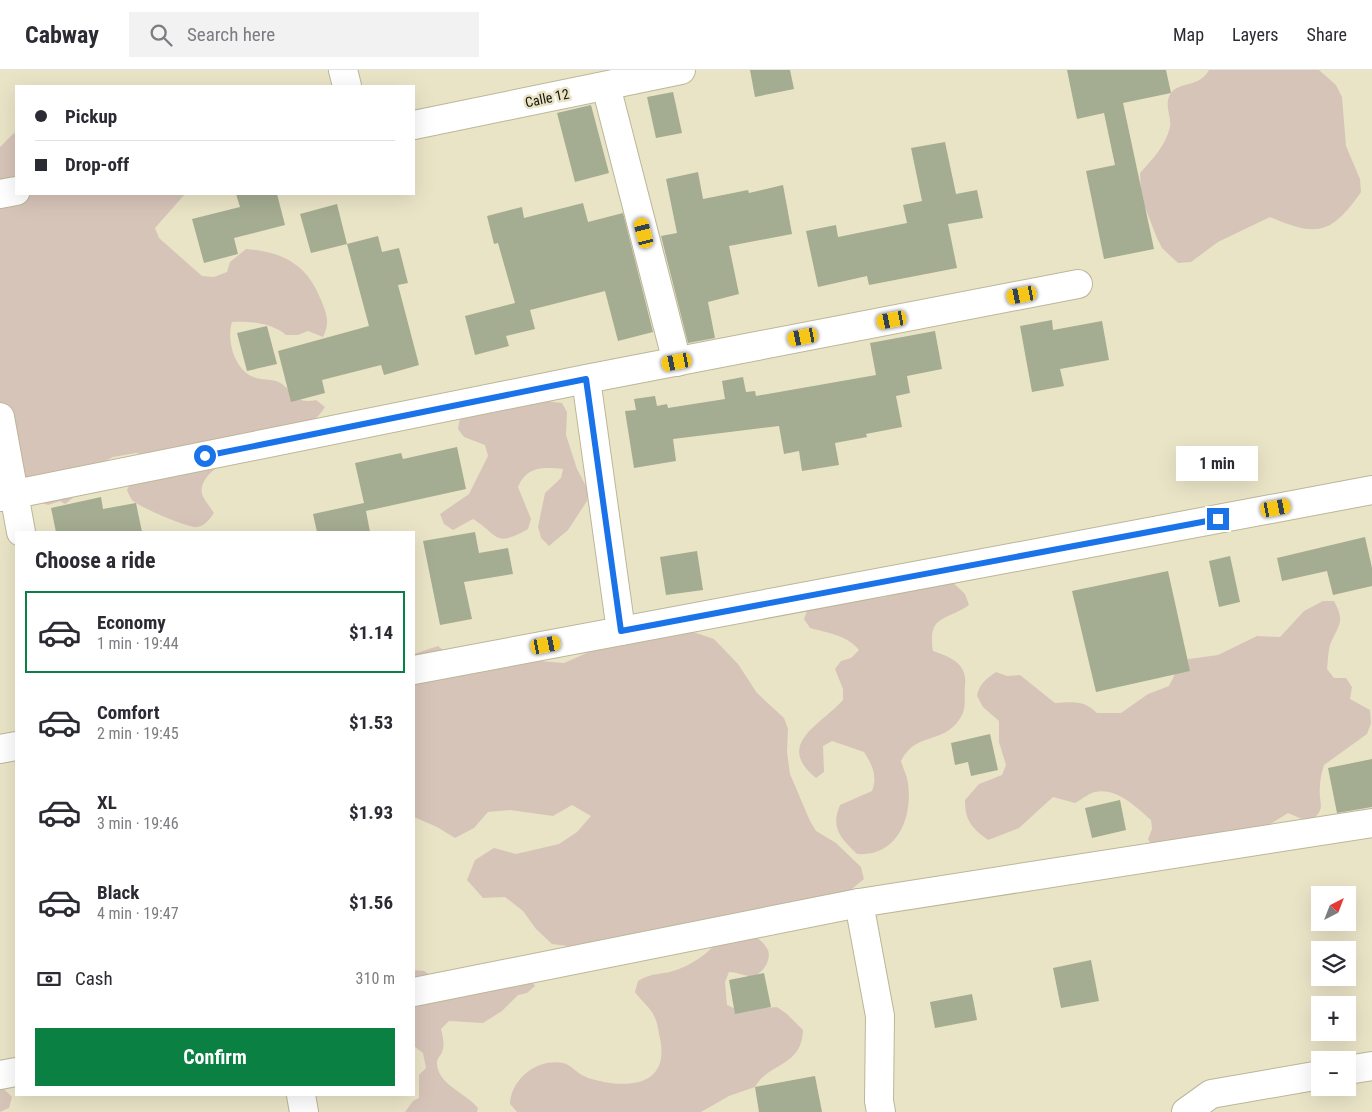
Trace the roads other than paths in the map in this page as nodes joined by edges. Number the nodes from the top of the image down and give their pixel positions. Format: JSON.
{"nodes":[{"id":1,"x":343,"y":70,"type":"edge"},
{"id":2,"x":681,"y":70,"type":"edge"},
{"id":3,"x":347,"y":85,"type":"edge"},
{"id":4,"x":606,"y":86,"type":"junction"},
{"id":5,"x":415,"y":125,"type":"edge"},
{"id":6,"x":15,"y":191,"type":"edge"},
{"id":7,"x":0,"y":194,"type":"edge"},
{"id":8,"x":1078,"y":284,"type":"dead end"},
{"id":9,"x":677,"y":362,"type":"junction"},
{"id":10,"x":586,"y":379,"type":"junction"},
{"id":11,"x":0,"y":417,"type":"edge"},
{"id":12,"x":1372,"y":490,"type":"edge"},
{"id":13,"x":7,"y":496,"type":"edge"},
{"id":14,"x":21,"y":531,"type":"edge"},
{"id":15,"x":621,"y":631,"type":"junction"},
{"id":16,"x":415,"y":670,"type":"edge"},
{"id":17,"x":15,"y":746,"type":"edge"},
{"id":18,"x":0,"y":749,"type":"edge"},
{"id":19,"x":1372,"y":823,"type":"edge"},
{"id":20,"x":860,"y":903,"type":"junction"},
{"id":21,"x":415,"y":992,"type":"edge"},
{"id":22,"x":1372,"y":1066,"type":"edge"},
{"id":23,"x":1356,"y":1069,"type":"edge"},
{"id":24,"x":15,"y":1072,"type":"edge"},
{"id":25,"x":0,"y":1075,"type":"edge"},
{"id":26,"x":1311,"y":1077,"type":"edge"},
{"id":27,"x":301,"y":1096,"type":"edge"},
{"id":28,"x":304,"y":1112,"type":"edge"},
{"id":29,"x":881,"y":1112,"type":"edge"},
{"id":30,"x":1186,"y":1112,"type":"edge"}],
"edges":[{"from":1,"to":3,"type":"street"},
{"from":2,"to":4,"type":"street","name":"Calle 12"},
{"from":4,"to":5,"type":"street","name":"Calle 12"},
{"from":4,"to":9,"type":"street"},
{"from":6,"to":7,"type":"street"},
{"from":8,"to":9,"type":"street"},
{"from":9,"to":10,"type":"street"},
{"from":10,"to":13,"type":"street"},
{"from":10,"to":15,"type":"street"},
{"from":11,"to":13,"type":"street"},
{"from":12,"to":15,"type":"street"},
{"from":13,"to":14,"type":"street"},
{"from":15,"to":16,"type":"street"},
{"from":17,"to":18,"type":"street"},
{"from":19,"to":20,"type":"street"},
{"from":20,"to":21,"type":"street"},
{"from":20,"to":29,"type":"street"},
{"from":22,"to":23,"type":"street"},
{"from":24,"to":25,"type":"street"},
{"from":26,"to":30,"type":"street"},
{"from":27,"to":28,"type":"street"}]}
